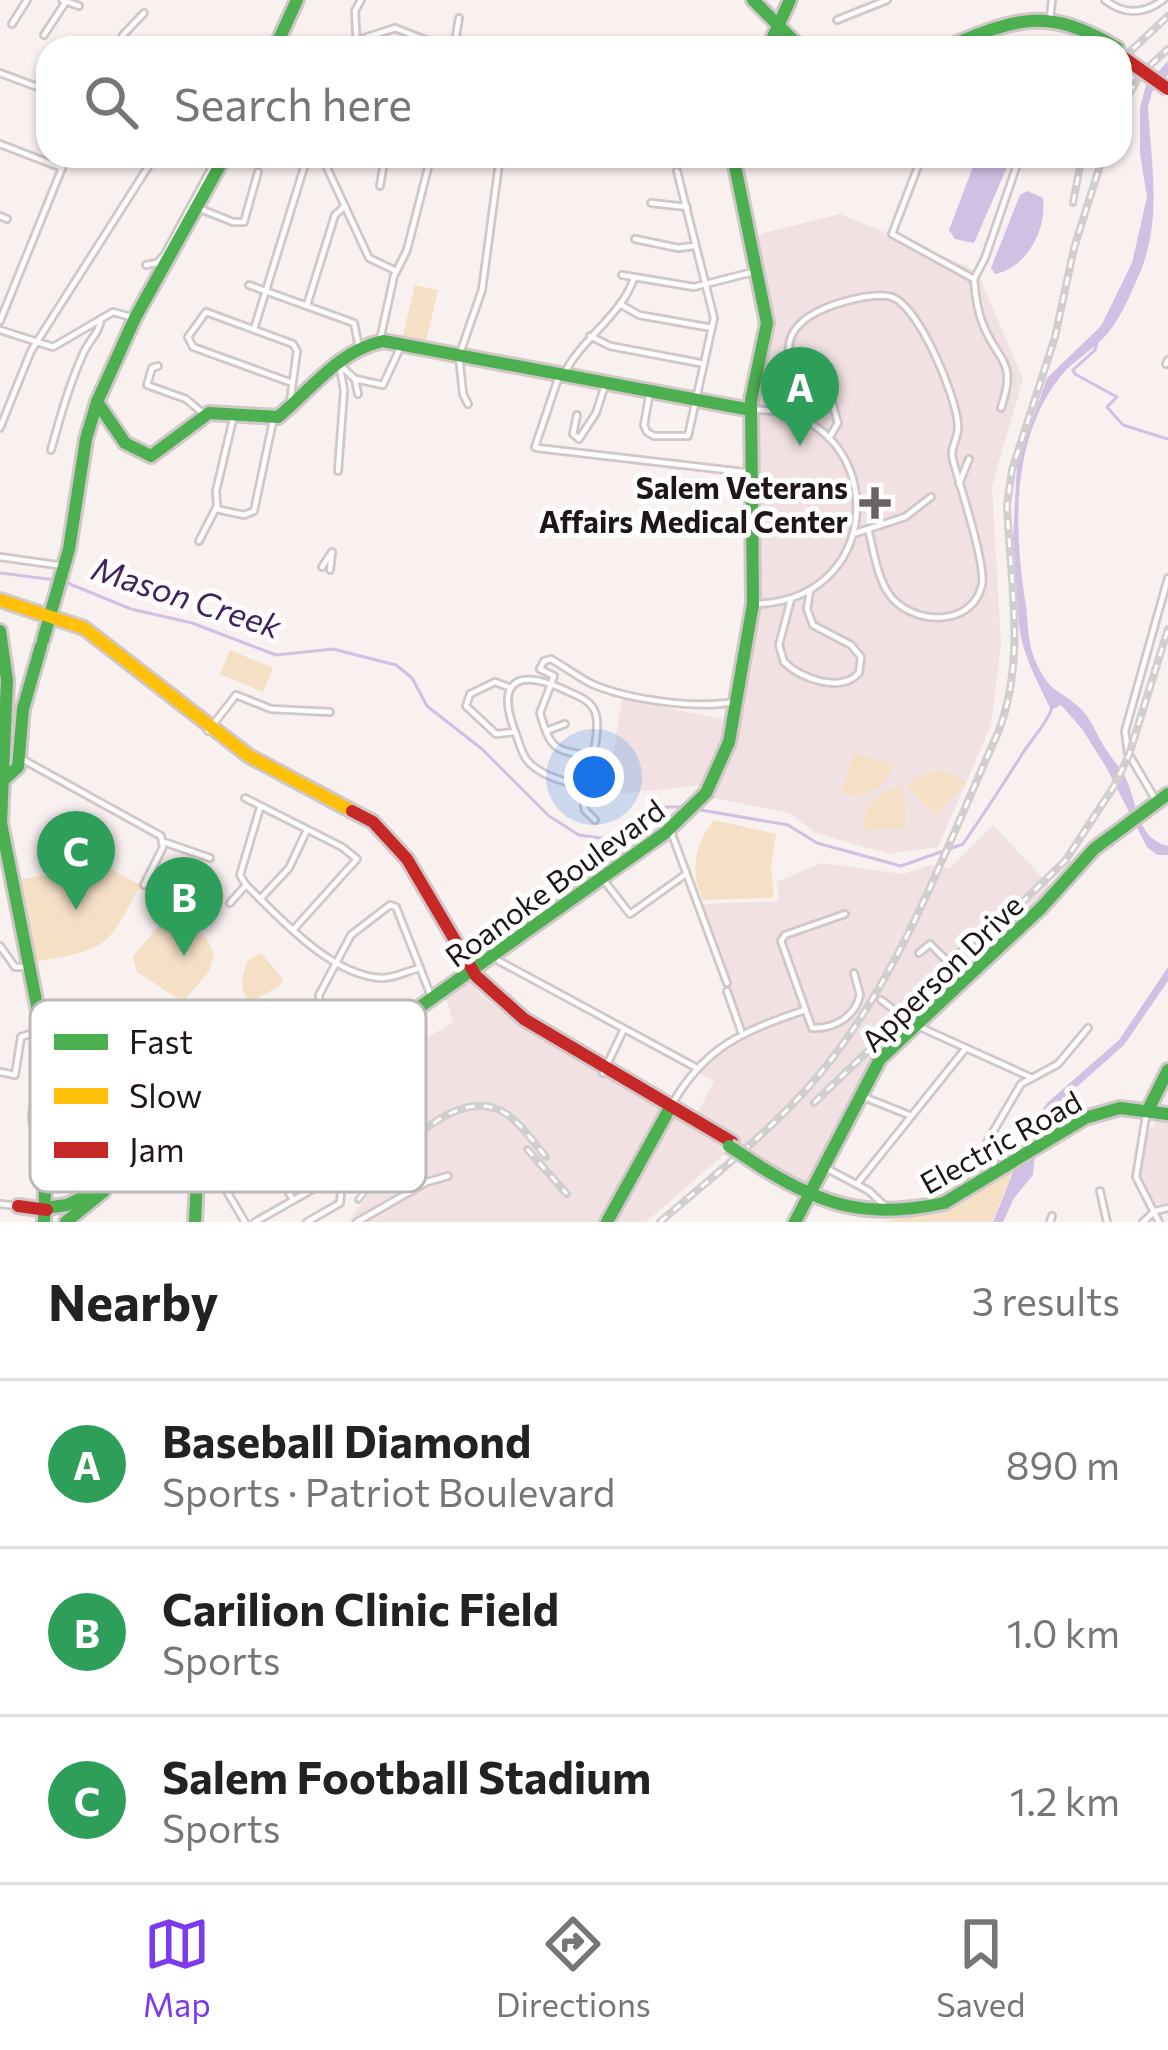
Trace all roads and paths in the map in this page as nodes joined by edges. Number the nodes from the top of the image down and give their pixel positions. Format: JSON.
{"nodes":[{"id":1,"x":26,"y":0,"type":"edge"},
{"id":2,"x":65,"y":0,"type":"edge"},
{"id":3,"x":297,"y":0,"type":"edge"},
{"id":4,"x":361,"y":0,"type":"edge"},
{"id":5,"x":757,"y":0,"type":"edge"},
{"id":6,"x":786,"y":0,"type":"edge"},
{"id":7,"x":887,"y":0,"type":"edge"},
{"id":8,"x":1052,"y":0,"type":"edge"},
{"id":9,"x":1106,"y":0,"type":"edge"},
{"id":10,"x":1162,"y":0,"type":"edge"},
{"id":11,"x":79,"y":5,"type":"dead end"},
{"id":12,"x":144,"y":14,"type":"dead end"},
{"id":13,"x":459,"y":18,"type":"dead end"},
{"id":14,"x":837,"y":20,"type":"dead end"},
{"id":15,"x":777,"y":21,"type":"junction"},
{"id":16,"x":1050,"y":21,"type":"junction"},
{"id":17,"x":12,"y":23,"type":"dead end"},
{"id":18,"x":44,"y":35,"type":"dead end"},
{"id":19,"x":123,"y":36,"type":"edge"},
{"id":20,"x":280,"y":36,"type":"edge"},
{"id":21,"x":357,"y":36,"type":"edge"},
{"id":22,"x":376,"y":36,"type":"edge"},
{"id":23,"x":417,"y":36,"type":"edge"},
{"id":24,"x":454,"y":36,"type":"edge"},
{"id":25,"x":770,"y":36,"type":"edge"},
{"id":26,"x":793,"y":36,"type":"edge"},
{"id":27,"x":974,"y":36,"type":"edge"},
{"id":28,"x":987,"y":36,"type":"edge"},
{"id":29,"x":1091,"y":36,"type":"edge"},
{"id":30,"x":1132,"y":61,"type":"edge"},
{"id":31,"x":0,"y":73,"type":"edge"},
{"id":32,"x":36,"y":86,"type":"edge"},
{"id":33,"x":1168,"y":86,"type":"edge"},
{"id":34,"x":0,"y":144,"type":"edge"},
{"id":35,"x":36,"y":157,"type":"edge"},
{"id":36,"x":62,"y":168,"type":"edge"},
{"id":37,"x":147,"y":168,"type":"edge"},
{"id":38,"x":214,"y":168,"type":"edge"},
{"id":39,"x":215,"y":168,"type":"edge"},
{"id":40,"x":304,"y":168,"type":"edge"},
{"id":41,"x":328,"y":168,"type":"edge"},
{"id":42,"x":383,"y":168,"type":"edge"},
{"id":43,"x":428,"y":168,"type":"edge"},
{"id":44,"x":498,"y":168,"type":"edge"},
{"id":45,"x":736,"y":168,"type":"edge"},
{"id":46,"x":917,"y":168,"type":"edge"},
{"id":47,"x":1015,"y":168,"type":"edge"},
{"id":48,"x":677,"y":171,"type":"dead end"},
{"id":49,"x":258,"y":172,"type":"dead end"},
{"id":50,"x":380,"y":186,"type":"dead end"},
{"id":51,"x":651,"y":203,"type":"dead end"},
{"id":52,"x":345,"y":206,"type":"junction"},
{"id":53,"x":687,"y":207,"type":"junction"},
{"id":54,"x":197,"y":208,"type":"junction"},
{"id":55,"x":635,"y":238,"type":"dead end"},
{"id":56,"x":696,"y":246,"type":"junction"},
{"id":57,"x":146,"y":265,"type":"dead end"},
{"id":58,"x":396,"y":271,"type":"junction"},
{"id":59,"x":758,"y":271,"type":"junction"},
{"id":60,"x":622,"y":275,"type":"dead end"},
{"id":61,"x":635,"y":276,"type":"junction"},
{"id":62,"x":974,"y":279,"type":"junction"},
{"id":63,"x":249,"y":284,"type":"dead end"},
{"id":64,"x":706,"y":284,"type":"junction"},
{"id":65,"x":268,"y":291,"type":"junction"},
{"id":66,"x":620,"y":304,"type":"junction"},
{"id":67,"x":307,"y":306,"type":"junction"},
{"id":68,"x":135,"y":318,"type":"junction"},
{"id":69,"x":101,"y":319,"type":"junction"},
{"id":70,"x":0,"y":321,"type":"edge"},
{"id":71,"x":712,"y":328,"type":"junction"},
{"id":72,"x":254,"y":329,"type":"junction"},
{"id":73,"x":0,"y":330,"type":"edge"},
{"id":74,"x":590,"y":335,"type":"junction"},
{"id":75,"x":380,"y":341,"type":"junction"},
{"id":76,"x":37,"y":342,"type":"junction"},
{"id":77,"x":401,"y":343,"type":"junction"},
{"id":78,"x":358,"y":348,"type":"junction"},
{"id":79,"x":459,"y":354,"type":"junction"},
{"id":80,"x":339,"y":362,"type":"junction"},
{"id":81,"x":702,"y":363,"type":"junction"},
{"id":82,"x":158,"y":366,"type":"dead end"},
{"id":83,"x":562,"y":374,"type":"junction"},
{"id":84,"x":355,"y":380,"type":"junction"},
{"id":85,"x":796,"y":381,"type":"junction"},
{"id":86,"x":606,"y":382,"type":"junction"},
{"id":87,"x":292,"y":383,"type":"junction"},
{"id":88,"x":650,"y":391,"type":"junction"},
{"id":89,"x":358,"y":394,"type":"dead end"},
{"id":90,"x":694,"y":399,"type":"junction"},
{"id":91,"x":97,"y":402,"type":"junction"},
{"id":92,"x":469,"y":404,"type":"dead end"},
{"id":93,"x":290,"y":408,"type":"junction"},
{"id":94,"x":1001,"y":408,"type":"dead end"},
{"id":95,"x":751,"y":410,"type":"junction"},
{"id":96,"x":228,"y":412,"type":"junction"},
{"id":97,"x":789,"y":414,"type":"junction"},
{"id":98,"x":205,"y":415,"type":"junction"},
{"id":99,"x":577,"y":415,"type":"dead end"},
{"id":100,"x":274,"y":418,"type":"junction"},
{"id":101,"x":0,"y":428,"type":"edge"},
{"id":102,"x":829,"y":438,"type":"junction"},
{"id":103,"x":51,"y":450,"type":"dead end"},
{"id":104,"x":955,"y":466,"type":"junction"},
{"id":105,"x":338,"y":471,"type":"dead end"},
{"id":106,"x":752,"y":473,"type":"junction"},
{"id":107,"x":959,"y":484,"type":"junction"},
{"id":108,"x":931,"y":497,"type":"dead end"},
{"id":109,"x":216,"y":509,"type":"junction"},
{"id":110,"x":868,"y":529,"type":"junction"},
{"id":111,"x":856,"y":533,"type":"junction"},
{"id":112,"x":199,"y":541,"type":"dead end"},
{"id":113,"x":0,"y":557,"type":"edge"},
{"id":114,"x":62,"y":574,"type":"junction"},
{"id":115,"x":1168,"y":578,"type":"edge"},
{"id":116,"x":810,"y":590,"type":"junction"},
{"id":117,"x":790,"y":598,"type":"junction"},
{"id":118,"x":0,"y":603,"type":"edge"},
{"id":119,"x":753,"y":604,"type":"junction"},
{"id":120,"x":49,"y":617,"type":"junction"},
{"id":121,"x":0,"y":632,"type":"edge"},
{"id":122,"x":0,"y":646,"type":"edge"},
{"id":123,"x":540,"y":669,"type":"junction"},
{"id":124,"x":539,"y":678,"type":"junction"},
{"id":125,"x":552,"y":683,"type":"junction"},
{"id":126,"x":512,"y":688,"type":"junction"},
{"id":127,"x":738,"y":702,"type":"junction"},
{"id":128,"x":330,"y":712,"type":"dead end"},
{"id":129,"x":565,"y":724,"type":"dead end"},
{"id":130,"x":0,"y":728,"type":"edge"},
{"id":131,"x":210,"y":730,"type":"junction"},
{"id":132,"x":546,"y":731,"type":"junction"},
{"id":133,"x":515,"y":732,"type":"junction"},
{"id":134,"x":591,"y":756,"type":"junction"},
{"id":135,"x":20,"y":758,"type":"junction"},
{"id":136,"x":3,"y":781,"type":"edge"},
{"id":137,"x":585,"y":787,"type":"junction"},
{"id":138,"x":245,"y":798,"type":"dead end"},
{"id":139,"x":1157,"y":802,"type":"edge"},
{"id":140,"x":260,"y":808,"type":"junction"},
{"id":141,"x":595,"y":820,"type":"dead end"},
{"id":142,"x":1,"y":821,"type":"edge"},
{"id":143,"x":670,"y":829,"type":"junction"},
{"id":144,"x":307,"y":830,"type":"junction"},
{"id":145,"x":164,"y":842,"type":"junction"},
{"id":146,"x":210,"y":858,"type":"dead end"},
{"id":147,"x":686,"y":874,"type":"junction"},
{"id":148,"x":602,"y":878,"type":"junction"},
{"id":149,"x":145,"y":885,"type":"dead end"},
{"id":150,"x":246,"y":885,"type":"junction"},
{"id":151,"x":260,"y":899,"type":"junction"},
{"id":152,"x":230,"y":903,"type":"dead end"},
{"id":153,"x":1007,"y":907,"type":"dead end"},
{"id":154,"x":844,"y":914,"type":"dead end"},
{"id":155,"x":994,"y":921,"type":"junction"},
{"id":156,"x":292,"y":930,"type":"junction"},
{"id":157,"x":1010,"y":938,"type":"junction"},
{"id":158,"x":0,"y":946,"type":"edge"},
{"id":159,"x":919,"y":953,"type":"dead end"},
{"id":160,"x":337,"y":960,"type":"junction"},
{"id":161,"x":499,"y":961,"type":"dead end"},
{"id":162,"x":31,"y":967,"type":"junction"},
{"id":163,"x":420,"y":968,"type":"junction"},
{"id":164,"x":470,"y":972,"type":"junction"},
{"id":165,"x":854,"y":973,"type":"dead end"},
{"id":166,"x":432,"y":999,"type":"junction"},
{"id":167,"x":37,"y":1000,"type":"edge"},
{"id":168,"x":320,"y":1000,"type":"edge"},
{"id":169,"x":881,"y":1000,"type":"dead end"},
{"id":170,"x":426,"y":1003,"type":"edge"},
{"id":171,"x":805,"y":1010,"type":"junction"},
{"id":172,"x":916,"y":1025,"type":"junction"},
{"id":173,"x":1088,"y":1028,"type":"dead end"},
{"id":174,"x":624,"y":1029,"type":"junction"},
{"id":175,"x":30,"y":1030,"type":"edge"},
{"id":176,"x":741,"y":1033,"type":"junction"},
{"id":177,"x":966,"y":1048,"type":"junction"},
{"id":178,"x":695,"y":1067,"type":"junction"},
{"id":179,"x":604,"y":1070,"type":"junction"},
{"id":180,"x":0,"y":1072,"type":"edge"},
{"id":181,"x":1168,"y":1072,"type":"edge"},
{"id":182,"x":1030,"y":1077,"type":"junction"},
{"id":183,"x":859,"y":1095,"type":"junction"},
{"id":184,"x":670,"y":1109,"type":"junction"},
{"id":185,"x":1152,"y":1112,"type":"edge"},
{"id":186,"x":910,"y":1116,"type":"junction"},
{"id":187,"x":1001,"y":1164,"type":"junction"},
{"id":188,"x":824,"y":1167,"type":"junction"},
{"id":189,"x":448,"y":1176,"type":"dead end"},
{"id":190,"x":426,"y":1183,"type":"edge"},
{"id":191,"x":856,"y":1184,"type":"junction"},
{"id":192,"x":1100,"y":1191,"type":"dead end"},
{"id":193,"x":94,"y":1192,"type":"edge"},
{"id":194,"x":197,"y":1192,"type":"edge"},
{"id":195,"x":228,"y":1192,"type":"edge"},
{"id":196,"x":289,"y":1192,"type":"edge"},
{"id":197,"x":310,"y":1192,"type":"edge"},
{"id":198,"x":342,"y":1192,"type":"edge"},
{"id":199,"x":410,"y":1192,"type":"edge"},
{"id":200,"x":100,"y":1193,"type":"joint"},
{"id":201,"x":808,"y":1196,"type":"junction"},
{"id":202,"x":294,"y":1201,"type":"junction"},
{"id":203,"x":0,"y":1204,"type":"edge"},
{"id":204,"x":18,"y":1206,"type":"joint"},
{"id":205,"x":1168,"y":1208,"type":"edge"},
{"id":206,"x":1155,"y":1211,"type":"junction"},
{"id":207,"x":889,"y":1213,"type":"junction"},
{"id":208,"x":45,"y":1215,"type":"edge"},
{"id":209,"x":797,"y":1218,"type":"edge"},
{"id":210,"x":66,"y":1222,"type":"edge"},
{"id":211,"x":195,"y":1222,"type":"edge"},
{"id":212,"x":245,"y":1222,"type":"edge"},
{"id":213,"x":255,"y":1222,"type":"edge"},
{"id":214,"x":307,"y":1222,"type":"edge"},
{"id":215,"x":357,"y":1222,"type":"edge"},
{"id":216,"x":607,"y":1222,"type":"edge"},
{"id":217,"x":1107,"y":1222,"type":"edge"},
{"id":218,"x":1143,"y":1222,"type":"edge"},
{"id":219,"x":1160,"y":1222,"type":"edge"}],
"edges":[{"from":1,"to":17,"type":"street"},
{"from":2,"to":11,"type":"street"},
{"from":2,"to":18,"type":"street"},
{"from":3,"to":20,"type":"main road"},
{"from":4,"to":21,"type":"street"},
{"from":5,"to":15,"type":"main road"},
{"from":6,"to":15,"type":"main road"},
{"from":7,"to":14,"type":"street"},
{"from":8,"to":16,"type":"street"},
{"from":9,"to":10,"type":"street"},
{"from":12,"to":19,"type":"street"},
{"from":13,"to":24,"type":"street"},
{"from":15,"to":25,"type":"main road"},
{"from":15,"to":26,"type":"main road"},
{"from":16,"to":27,"type":"main road"},
{"from":16,"to":28,"type":"main road"},
{"from":16,"to":29,"type":"main road"},
{"from":22,"to":23,"type":"street"},
{"from":30,"to":33,"type":"main road","bridge":true},
{"from":31,"to":32,"type":"street"},
{"from":34,"to":35,"type":"street"},
{"from":36,"to":70,"type":"street"},
{"from":37,"to":76,"type":"street"},
{"from":38,"to":57,"type":"street"},
{"from":39,"to":54,"type":"main road"},
{"from":40,"to":65,"type":"street"},
{"from":41,"to":52,"type":"street"},
{"from":42,"to":50,"type":"street"},
{"from":43,"to":58,"type":"street"},
{"from":44,"to":79,"type":"street"},
{"from":45,"to":59,"type":"main road","name":"Roanoke Boulevard"},
{"from":46,"to":62,"type":"street"},
{"from":47,"to":62,"type":"street"},
{"from":48,"to":53,"type":"street"},
{"from":49,"to":54,"type":"street"},
{"from":51,"to":53,"type":"street"},
{"from":52,"to":58,"type":"street"},
{"from":52,"to":67,"type":"street"},
{"from":53,"to":56,"type":"street"},
{"from":54,"to":68,"type":"main road"},
{"from":55,"to":56,"type":"street"},
{"from":56,"to":64,"type":"street"},
{"from":58,"to":75,"type":"street"},
{"from":59,"to":64,"type":"street"},
{"from":59,"to":95,"type":"main road","name":"Roanoke Boulevard"},
{"from":60,"to":61,"type":"street"},
{"from":61,"to":64,"type":"street"},
{"from":61,"to":66,"type":"street"},
{"from":62,"to":94,"type":"street"},
{"from":63,"to":65,"type":"street"},
{"from":64,"to":71,"type":"street"},
{"from":65,"to":67,"type":"street"},
{"from":65,"to":72,"type":"street"},
{"from":66,"to":71,"type":"street"},
{"from":66,"to":74,"type":"street"},
{"from":67,"to":78,"type":"street"},
{"from":68,"to":69,"type":"street"},
{"from":68,"to":91,"type":"main road"},
{"from":69,"to":76,"type":"street"},
{"from":69,"to":103,"type":"street"},
{"from":71,"to":81,"type":"street"},
{"from":72,"to":87,"type":"street"},
{"from":72,"to":87,"type":"street"},
{"from":73,"to":76,"type":"street"},
{"from":74,"to":81,"type":"street"},
{"from":74,"to":83,"type":"street"},
{"from":75,"to":77,"type":"main road"},
{"from":75,"to":78,"type":"main road"},
{"from":76,"to":101,"type":"street"},
{"from":77,"to":79,"type":"main road"},
{"from":77,"to":84,"type":"street"},
{"from":78,"to":80,"type":"main road"},
{"from":79,"to":83,"type":"main road"},
{"from":79,"to":92,"type":"street"},
{"from":80,"to":84,"type":"street"},
{"from":80,"to":93,"type":"main road"},
{"from":80,"to":105,"type":"street"},
{"from":81,"to":90,"type":"street"},
{"from":82,"to":98,"type":"street"},
{"from":83,"to":86,"type":"main road"},
{"from":83,"to":106,"type":"street"},
{"from":84,"to":89,"type":"street"},
{"from":85,"to":97,"type":"street"},
{"from":85,"to":102,"type":"street"},
{"from":85,"to":104,"type":"street"},
{"from":86,"to":88,"type":"main road"},
{"from":86,"to":99,"type":"street"},
{"from":87,"to":93,"type":"street"},
{"from":88,"to":90,"type":"main road"},
{"from":88,"to":90,"type":"street"},
{"from":90,"to":95,"type":"main road"},
{"from":91,"to":98,"type":"main road"},
{"from":91,"to":114,"type":"main road"},
{"from":93,"to":100,"type":"main road"},
{"from":95,"to":97,"type":"street"},
{"from":95,"to":106,"type":"main road","name":"Roanoke Boulevard"},
{"from":96,"to":98,"type":"main road"},
{"from":96,"to":100,"type":"main road"},
{"from":96,"to":109,"type":"street"},
{"from":97,"to":102,"type":"street"},
{"from":100,"to":109,"type":"street"},
{"from":102,"to":111,"type":"street"},
{"from":104,"to":107,"type":"street"},
{"from":104,"to":107,"type":"street"},
{"from":106,"to":119,"type":"main road","name":"Roanoke Boulevard"},
{"from":107,"to":110,"type":"street"},
{"from":108,"to":110,"type":"street"},
{"from":109,"to":112,"type":"street"},
{"from":110,"to":111,"type":"street"},
{"from":111,"to":116,"type":"street"},
{"from":113,"to":114,"type":"street"},
{"from":114,"to":120,"type":"main road"},
{"from":115,"to":139,"type":"street"},
{"from":116,"to":117,"type":"street"},
{"from":116,"to":117,"type":"street"},
{"from":117,"to":119,"type":"street"},
{"from":118,"to":120,"type":"main road","name":"Electric Road"},
{"from":119,"to":127,"type":"main road","name":"Roanoke Boulevard"},
{"from":120,"to":131,"type":"main road","name":"Electric Road"},
{"from":120,"to":135,"type":"main road"},
{"from":121,"to":136,"type":"main road"},
{"from":122,"to":130,"type":"main road"},
{"from":123,"to":124,"type":"street"},
{"from":123,"to":125,"type":"street"},
{"from":123,"to":127,"type":"street"},
{"from":124,"to":125,"type":"street"},
{"from":124,"to":126,"type":"street"},
{"from":125,"to":132,"type":"street"},
{"from":125,"to":134,"type":"street"},
{"from":126,"to":133,"type":"street"},
{"from":126,"to":133,"type":"street"},
{"from":127,"to":143,"type":"main road","name":"Roanoke Boulevard"},
{"from":128,"to":131,"type":"street"},
{"from":129,"to":132,"type":"street"},
{"from":131,"to":164,"type":"main road","name":"Electric Road"},
{"from":132,"to":134,"type":"street"},
{"from":133,"to":137,"type":"street"},
{"from":134,"to":137,"type":"street"},
{"from":135,"to":136,"type":"main road"},
{"from":135,"to":145,"type":"street"},
{"from":136,"to":142,"type":"main road"},
{"from":137,"to":141,"type":"street"},
{"from":138,"to":140,"type":"street"},
{"from":139,"to":157,"type":"main road","name":"Apperson Drive"},
{"from":140,"to":144,"type":"street"},
{"from":140,"to":150,"type":"street"},
{"from":142,"to":162,"type":"main road"},
{"from":143,"to":147,"type":"street"},
{"from":143,"to":148,"type":"main road","name":"Roanoke Boulevard"},
{"from":144,"to":151,"type":"street"},
{"from":144,"to":156,"type":"street"},
{"from":145,"to":146,"type":"street"},
{"from":145,"to":149,"type":"street"},
{"from":147,"to":148,"type":"street"},
{"from":147,"to":176,"type":"street"},
{"from":148,"to":164,"type":"main road","name":"Roanoke Boulevard"},
{"from":150,"to":151,"type":"street"},
{"from":150,"to":152,"type":"street"},
{"from":151,"to":156,"type":"street"},
{"from":153,"to":155,"type":"street"},
{"from":154,"to":171,"type":"street"},
{"from":155,"to":157,"type":"street"},
{"from":155,"to":159,"type":"street"},
{"from":156,"to":160,"type":"street"},
{"from":157,"to":172,"type":"main road","name":"Apperson Drive"},
{"from":158,"to":162,"type":"street"},
{"from":160,"to":163,"type":"street"},
{"from":160,"to":163,"type":"street"},
{"from":160,"to":168,"type":"street"},
{"from":161,"to":174,"type":"street"},
{"from":162,"to":167,"type":"main road"},
{"from":163,"to":166,"type":"street"},
{"from":164,"to":166,"type":"main road","name":"Roanoke Boulevard"},
{"from":164,"to":179,"type":"main road","name":"Electric Road"},
{"from":165,"to":171,"type":"street"},
{"from":166,"to":170,"type":"main road","name":"Roanoke Boulevard"},
{"from":169,"to":172,"type":"street"},
{"from":171,"to":176,"type":"street"},
{"from":172,"to":177,"type":"street"},
{"from":172,"to":183,"type":"main road","name":"Apperson Drive"},
{"from":173,"to":182,"type":"street"},
{"from":174,"to":178,"type":"street"},
{"from":174,"to":179,"type":"street"},
{"from":175,"to":180,"type":"street"},
{"from":176,"to":178,"type":"street"},
{"from":177,"to":182,"type":"street"},
{"from":177,"to":186,"type":"street"},
{"from":178,"to":184,"type":"street"},
{"from":179,"to":184,"type":"main road","name":"Electric Road"},
{"from":181,"to":185,"type":"main road"},
{"from":182,"to":187,"type":"street"},
{"from":183,"to":186,"type":"street"},
{"from":183,"to":188,"type":"main road","name":"Apperson Drive"},
{"from":184,"to":201,"type":"main road","name":"Electric Road","bridge":true},
{"from":184,"to":216,"type":"main road"},
{"from":185,"to":187,"type":"main road","name":"Electric Road"},
{"from":185,"to":206,"type":"street"},
{"from":186,"to":191,"type":"street"},
{"from":187,"to":201,"type":"main road","name":"Electric Road"},
{"from":187,"to":207,"type":"main road","name":"Electric Road"},
{"from":188,"to":191,"type":"street"},
{"from":188,"to":201,"type":"main road","name":"Apperson Drive"},
{"from":189,"to":190,"type":"street"},
{"from":191,"to":207,"type":"street"},
{"from":192,"to":217,"type":"street"},
{"from":193,"to":208,"type":"main road","name":"Roanoke Boulevard"},
{"from":194,"to":211,"type":"main road"},
{"from":195,"to":212,"type":"street"},
{"from":196,"to":202,"type":"street"},
{"from":197,"to":202,"type":"street"},
{"from":198,"to":214,"type":"street"},
{"from":199,"to":215,"type":"street"},
{"from":200,"to":208,"type":"main road"},
{"from":200,"to":210,"type":"main road"},
{"from":201,"to":207,"type":"main road","name":"Electric Road"},
{"from":201,"to":209,"type":"main road","name":"Apperson Drive"},
{"from":202,"to":213,"type":"street"},
{"from":203,"to":204,"type":"street"},
{"from":204,"to":208,"type":"main road"},
{"from":205,"to":206,"type":"street"},
{"from":206,"to":218,"type":"street"},
{"from":206,"to":219,"type":"street"}]}
